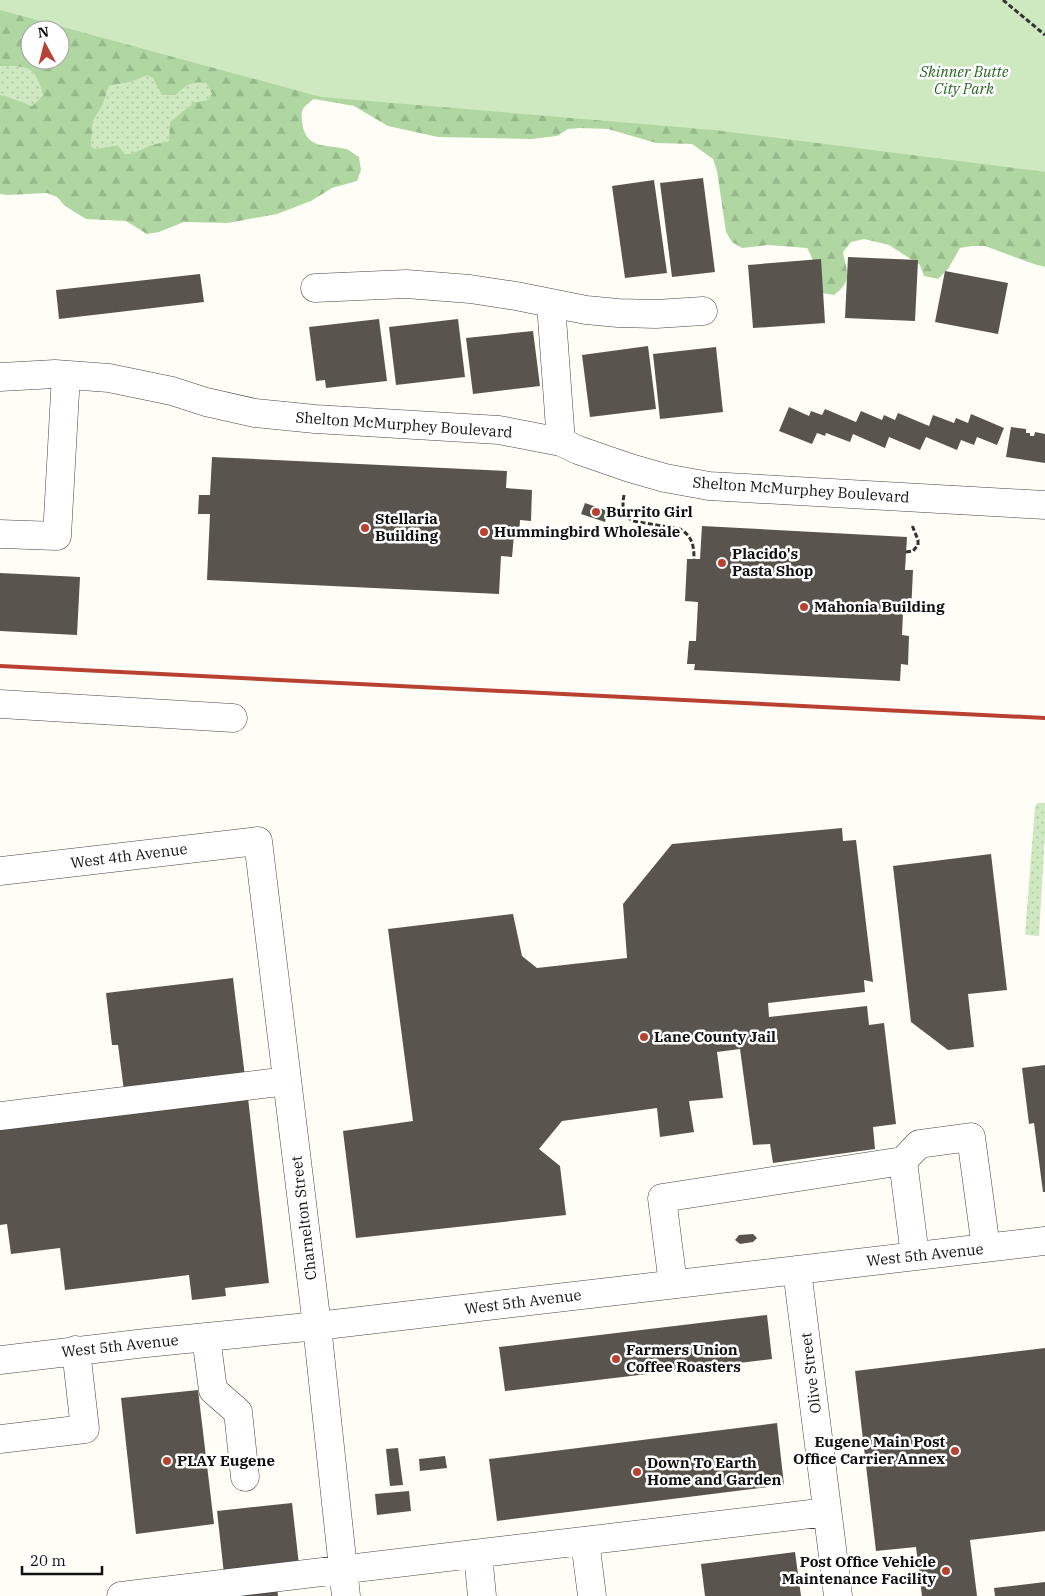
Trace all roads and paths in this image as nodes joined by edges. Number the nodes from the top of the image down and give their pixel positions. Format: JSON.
{"nodes":[{"id":1,"x":1003,"y":0,"type":"edge"},
{"id":2,"x":1045,"y":35,"type":"edge"},
{"id":3,"x":314,"y":288,"type":"dead end"},
{"id":4,"x":551,"y":304,"type":"junction"},
{"id":5,"x":703,"y":311,"type":"dead end"},
{"id":6,"x":66,"y":375,"type":"junction"},
{"id":7,"x":0,"y":378,"type":"edge"},
{"id":8,"x":561,"y":442,"type":"junction"},
{"id":9,"x":624,"y":495,"type":"dead end"},
{"id":10,"x":1045,"y":505,"type":"edge"},
{"id":11,"x":912,"y":524,"type":"dead end"},
{"id":12,"x":0,"y":534,"type":"edge"},
{"id":13,"x":906,"y":552,"type":"dead end"},
{"id":14,"x":694,"y":558,"type":"dead end"},
{"id":15,"x":0,"y":704,"type":"edge"},
{"id":16,"x":233,"y":718,"type":"dead end"},
{"id":17,"x":258,"y":841,"type":"joint"},
{"id":18,"x":0,"y":870,"type":"edge"},
{"id":19,"x":287,"y":1081,"type":"junction"},
{"id":20,"x":0,"y":1116,"type":"edge"},
{"id":21,"x":903,"y":1161,"type":"junction"},
{"id":22,"x":1045,"y":1241,"type":"edge"},
{"id":23,"x":986,"y":1248,"type":"junction"},
{"id":24,"x":915,"y":1256,"type":"junction"},
{"id":25,"x":797,"y":1270,"type":"junction"},
{"id":26,"x":673,"y":1284,"type":"junction"},
{"id":27,"x":317,"y":1326,"type":"junction"},
{"id":28,"x":206,"y":1337,"type":"junction"},
{"id":29,"x":76,"y":1350,"type":"junction"},
{"id":30,"x":0,"y":1360,"type":"edge"},
{"id":31,"x":0,"y":1439,"type":"edge"},
{"id":32,"x":245,"y":1477,"type":"dead end"},
{"id":33,"x":828,"y":1512,"type":"junction"},
{"id":34,"x":585,"y":1541,"type":"junction"},
{"id":35,"x":482,"y":1581,"type":"edge"},
{"id":36,"x":344,"y":1583,"type":"edge"},
{"id":37,"x":122,"y":1596,"type":"edge"},
{"id":38,"x":592,"y":1596,"type":"edge"},
{"id":39,"x":838,"y":1596,"type":"edge"}],
"edges":[{"from":1,"to":2,"type":"path"},
{"from":3,"to":4,"type":"street"},
{"from":4,"to":5,"type":"street"},
{"from":4,"to":8,"type":"street"},
{"from":6,"to":7,"type":"street","name":"Shelton McMurphey Boulevard"},
{"from":6,"to":8,"type":"street","name":"Shelton McMurphey Boulevard"},
{"from":6,"to":12,"type":"street"},
{"from":8,"to":10,"type":"street","name":"Shelton McMurphey Boulevard"},
{"from":9,"to":14,"type":"path"},
{"from":11,"to":13,"type":"path"},
{"from":15,"to":16,"type":"street"},
{"from":17,"to":18,"type":"street","name":"West 4th Avenue"},
{"from":17,"to":19,"type":"street","name":"Charnelton Street"},
{"from":19,"to":20,"type":"street"},
{"from":19,"to":27,"type":"street","name":"Charnelton Street"},
{"from":21,"to":23,"type":"street"},
{"from":21,"to":24,"type":"street"},
{"from":21,"to":26,"type":"street"},
{"from":22,"to":23,"type":"street","name":"West 5th Avenue"},
{"from":23,"to":24,"type":"street","name":"West 5th Avenue"},
{"from":24,"to":25,"type":"street","name":"West 5th Avenue"},
{"from":25,"to":26,"type":"street","name":"West 5th Avenue"},
{"from":25,"to":33,"type":"street","name":"Olive Street"},
{"from":26,"to":27,"type":"street","name":"West 5th Avenue"},
{"from":27,"to":28,"type":"street","name":"West 5th Avenue"},
{"from":27,"to":36,"type":"street","name":"Charnelton Street"},
{"from":28,"to":29,"type":"street","name":"West 5th Avenue"},
{"from":28,"to":32,"type":"street"},
{"from":29,"to":30,"type":"street","name":"West 5th Avenue"},
{"from":29,"to":31,"type":"street"},
{"from":33,"to":34,"type":"street"},
{"from":33,"to":39,"type":"street","name":"Olive Street"},
{"from":34,"to":35,"type":"street"},
{"from":34,"to":38,"type":"street"},
{"from":35,"to":36,"type":"street"},
{"from":36,"to":37,"type":"street"}]}
